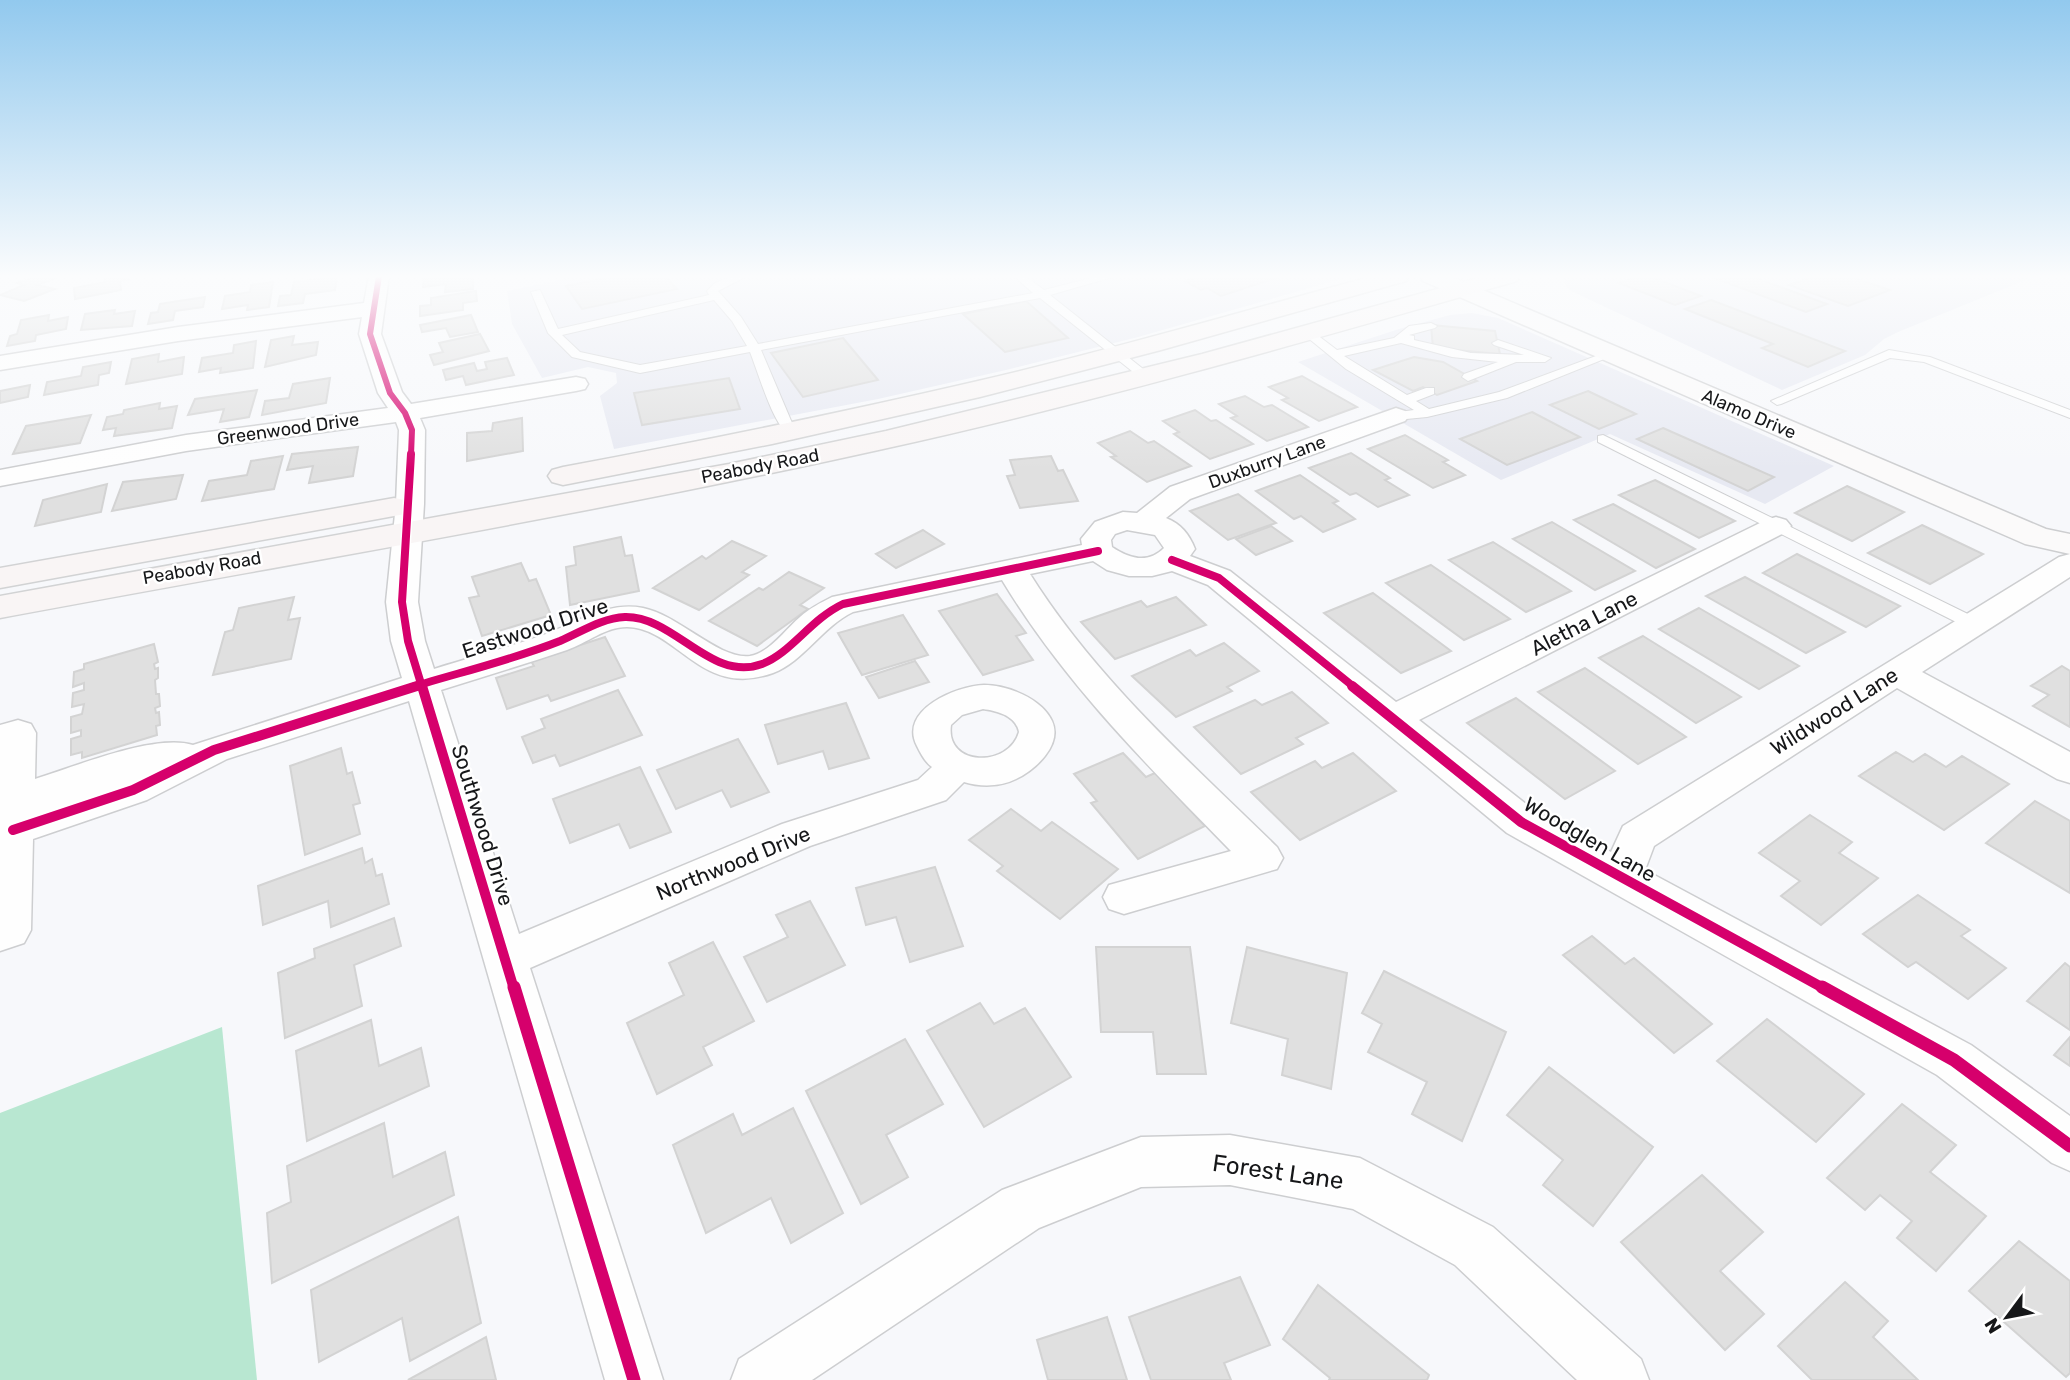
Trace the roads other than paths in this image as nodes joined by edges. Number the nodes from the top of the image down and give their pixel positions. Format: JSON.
{"nodes":[{"id":1,"x":139,"y":340,"type":"edge"},
{"id":2,"x":372,"y":340,"type":"edge"},
{"id":3,"x":561,"y":340,"type":"edge"},
{"id":4,"x":750,"y":340,"type":"edge"},
{"id":5,"x":800,"y":340,"type":"edge"},
{"id":6,"x":1099,"y":340,"type":"edge"},
{"id":7,"x":1168,"y":340,"type":"edge"},
{"id":8,"x":1280,"y":340,"type":"edge"},
{"id":9,"x":1318,"y":340,"type":"edge"},
{"id":10,"x":1393,"y":340,"type":"edge"},
{"id":11,"x":1402,"y":340,"type":"edge"},
{"id":12,"x":1503,"y":340,"type":"edge"},
{"id":13,"x":1584,"y":340,"type":"edge"},
{"id":14,"x":1630,"y":340,"type":"edge"},
{"id":15,"x":755,"y":349,"type":"junction"},
{"id":16,"x":1335,"y":354,"type":"junction"},
{"id":17,"x":1116,"y":355,"type":"junction"},
{"id":18,"x":1608,"y":355,"type":"junction"},
{"id":19,"x":1545,"y":358,"type":"junction"},
{"id":20,"x":1514,"y":360,"type":"junction"},
{"id":21,"x":0,"y":363,"type":"edge"},
{"id":22,"x":1574,"y":367,"type":"junction"},
{"id":23,"x":1146,"y":376,"type":"junction"},
{"id":24,"x":1468,"y":377,"type":"dead end"},
{"id":25,"x":576,"y":384,"type":"dead end"},
{"id":26,"x":1430,"y":391,"type":"dead end"},
{"id":27,"x":1777,"y":401,"type":"junction"},
{"id":28,"x":1401,"y":408,"type":"junction"},
{"id":29,"x":405,"y":413,"type":"junction"},
{"id":30,"x":1427,"y":413,"type":"junction"},
{"id":31,"x":2070,"y":414,"type":"edge"},
{"id":32,"x":789,"y":430,"type":"junction"},
{"id":33,"x":1603,"y":439,"type":"dead end"},
{"id":34,"x":0,"y":478,"type":"edge"},
{"id":35,"x":409,"y":517,"type":"junction"},
{"id":36,"x":1144,"y":521,"type":"junction"},
{"id":37,"x":1776,"y":526,"type":"junction"},
{"id":38,"x":2070,"y":527,"type":"edge"},
{"id":39,"x":2070,"y":544,"type":"edge"},
{"id":40,"x":1098,"y":551,"type":"junction"},
{"id":41,"x":1172,"y":560,"type":"junction"},
{"id":42,"x":2070,"y":564,"type":"edge"},
{"id":43,"x":1010,"y":568,"type":"junction"},
{"id":44,"x":0,"y":578,"type":"edge"},
{"id":45,"x":0,"y":607,"type":"edge"},
{"id":46,"x":1972,"y":623,"type":"junction"},
{"id":47,"x":1895,"y":672,"type":"junction"},
{"id":48,"x":421,"y":683,"type":"junction"},
{"id":49,"x":1391,"y":719,"type":"junction"},
{"id":50,"x":0,"y":738,"type":"edge"},
{"id":51,"x":956,"y":767,"type":"dead end"},
{"id":52,"x":2070,"y":769,"type":"edge"},
{"id":53,"x":15,"y":815,"type":"junction"},
{"id":54,"x":1621,"y":878,"type":"junction"},
{"id":55,"x":1124,"y":897,"type":"dead end"},
{"id":56,"x":0,"y":933,"type":"edge"},
{"id":57,"x":506,"y":959,"type":"junction"},
{"id":58,"x":2070,"y":1146,"type":"edge"},
{"id":59,"x":634,"y":1380,"type":"edge"},
{"id":60,"x":760,"y":1380,"type":"edge"},
{"id":61,"x":1620,"y":1380,"type":"edge"}],
"edges":[{"from":1,"to":21,"type":"street"},
{"from":2,"to":29,"type":"street","name":"Southwood Drive"},
{"from":3,"to":15,"type":"lane"},
{"from":4,"to":15,"type":"lane"},
{"from":5,"to":15,"type":"lane"},
{"from":6,"to":17,"type":"lane"},
{"from":7,"to":17,"type":"main road","name":"Peabody Road"},
{"from":8,"to":23,"type":"main road","name":"Peabody Road"},
{"from":9,"to":16,"type":"lane"},
{"from":10,"to":16,"type":"lane"},
{"from":11,"to":20,"type":"lane"},
{"from":12,"to":19,"type":"lane"},
{"from":13,"to":18,"type":"main road","name":"Alamo Drive"},
{"from":14,"to":27,"type":"main road","name":"Alamo Drive"},
{"from":15,"to":32,"type":"lane"},
{"from":16,"to":28,"type":"lane"},
{"from":17,"to":23,"type":"lane"},
{"from":17,"to":32,"type":"main road","name":"Peabody Road"},
{"from":18,"to":22,"type":"lane"},
{"from":18,"to":39,"type":"main road","name":"Alamo Drive"},
{"from":19,"to":20,"type":"lane"},
{"from":19,"to":22,"type":"lane"},
{"from":20,"to":24,"type":"lane"},
{"from":22,"to":30,"type":"lane"},
{"from":23,"to":35,"type":"main road","name":"Peabody Road"},
{"from":25,"to":29,"type":"street","name":"Greenwood Drive"},
{"from":26,"to":28,"type":"lane"},
{"from":27,"to":31,"type":"lane"},
{"from":27,"to":38,"type":"main road","name":"Alamo Drive"},
{"from":28,"to":30,"type":"lane"},
{"from":28,"to":30,"type":"lane"},
{"from":28,"to":36,"type":"street","name":"Duxburry Lane"},
{"from":29,"to":34,"type":"street","name":"Greenwood Drive"},
{"from":29,"to":35,"type":"street","name":"Southwood Drive"},
{"from":32,"to":35,"type":"main road","name":"Peabody Road"},
{"from":33,"to":37,"type":"lane"},
{"from":35,"to":44,"type":"main road","name":"Peabody Road"},
{"from":35,"to":45,"type":"main road","name":"Peabody Road"},
{"from":35,"to":48,"type":"street","name":"Southwood Drive"},
{"from":36,"to":40,"type":"street"},
{"from":36,"to":41,"type":"street"},
{"from":37,"to":46,"type":"lane"},
{"from":37,"to":49,"type":"street","name":"Aletha Lane"},
{"from":40,"to":41,"type":"street"},
{"from":40,"to":43,"type":"street","name":"Eastwood Drive"},
{"from":41,"to":49,"type":"street","name":"Woodglen Lane"},
{"from":42,"to":46,"type":"street","name":"Wildwood Lane"},
{"from":43,"to":48,"type":"street","name":"Eastwood Drive"},
{"from":43,"to":55,"type":"street"},
{"from":46,"to":47,"type":"street","name":"Wildwood Lane"},
{"from":47,"to":52,"type":"street"},
{"from":47,"to":54,"type":"street","name":"Wildwood Lane"},
{"from":48,"to":53,"type":"street","name":"Eastwood Drive"},
{"from":48,"to":57,"type":"street","name":"Southwood Drive"},
{"from":49,"to":54,"type":"street","name":"Woodglen Lane"},
{"from":50,"to":53,"type":"street"},
{"from":51,"to":57,"type":"street","name":"Northwood Drive"},
{"from":53,"to":56,"type":"street"},
{"from":54,"to":58,"type":"street","name":"Woodglen Lane"},
{"from":57,"to":59,"type":"street","name":"Southwood Drive"},
{"from":60,"to":61,"type":"street","name":"Forest Lane"}]}
